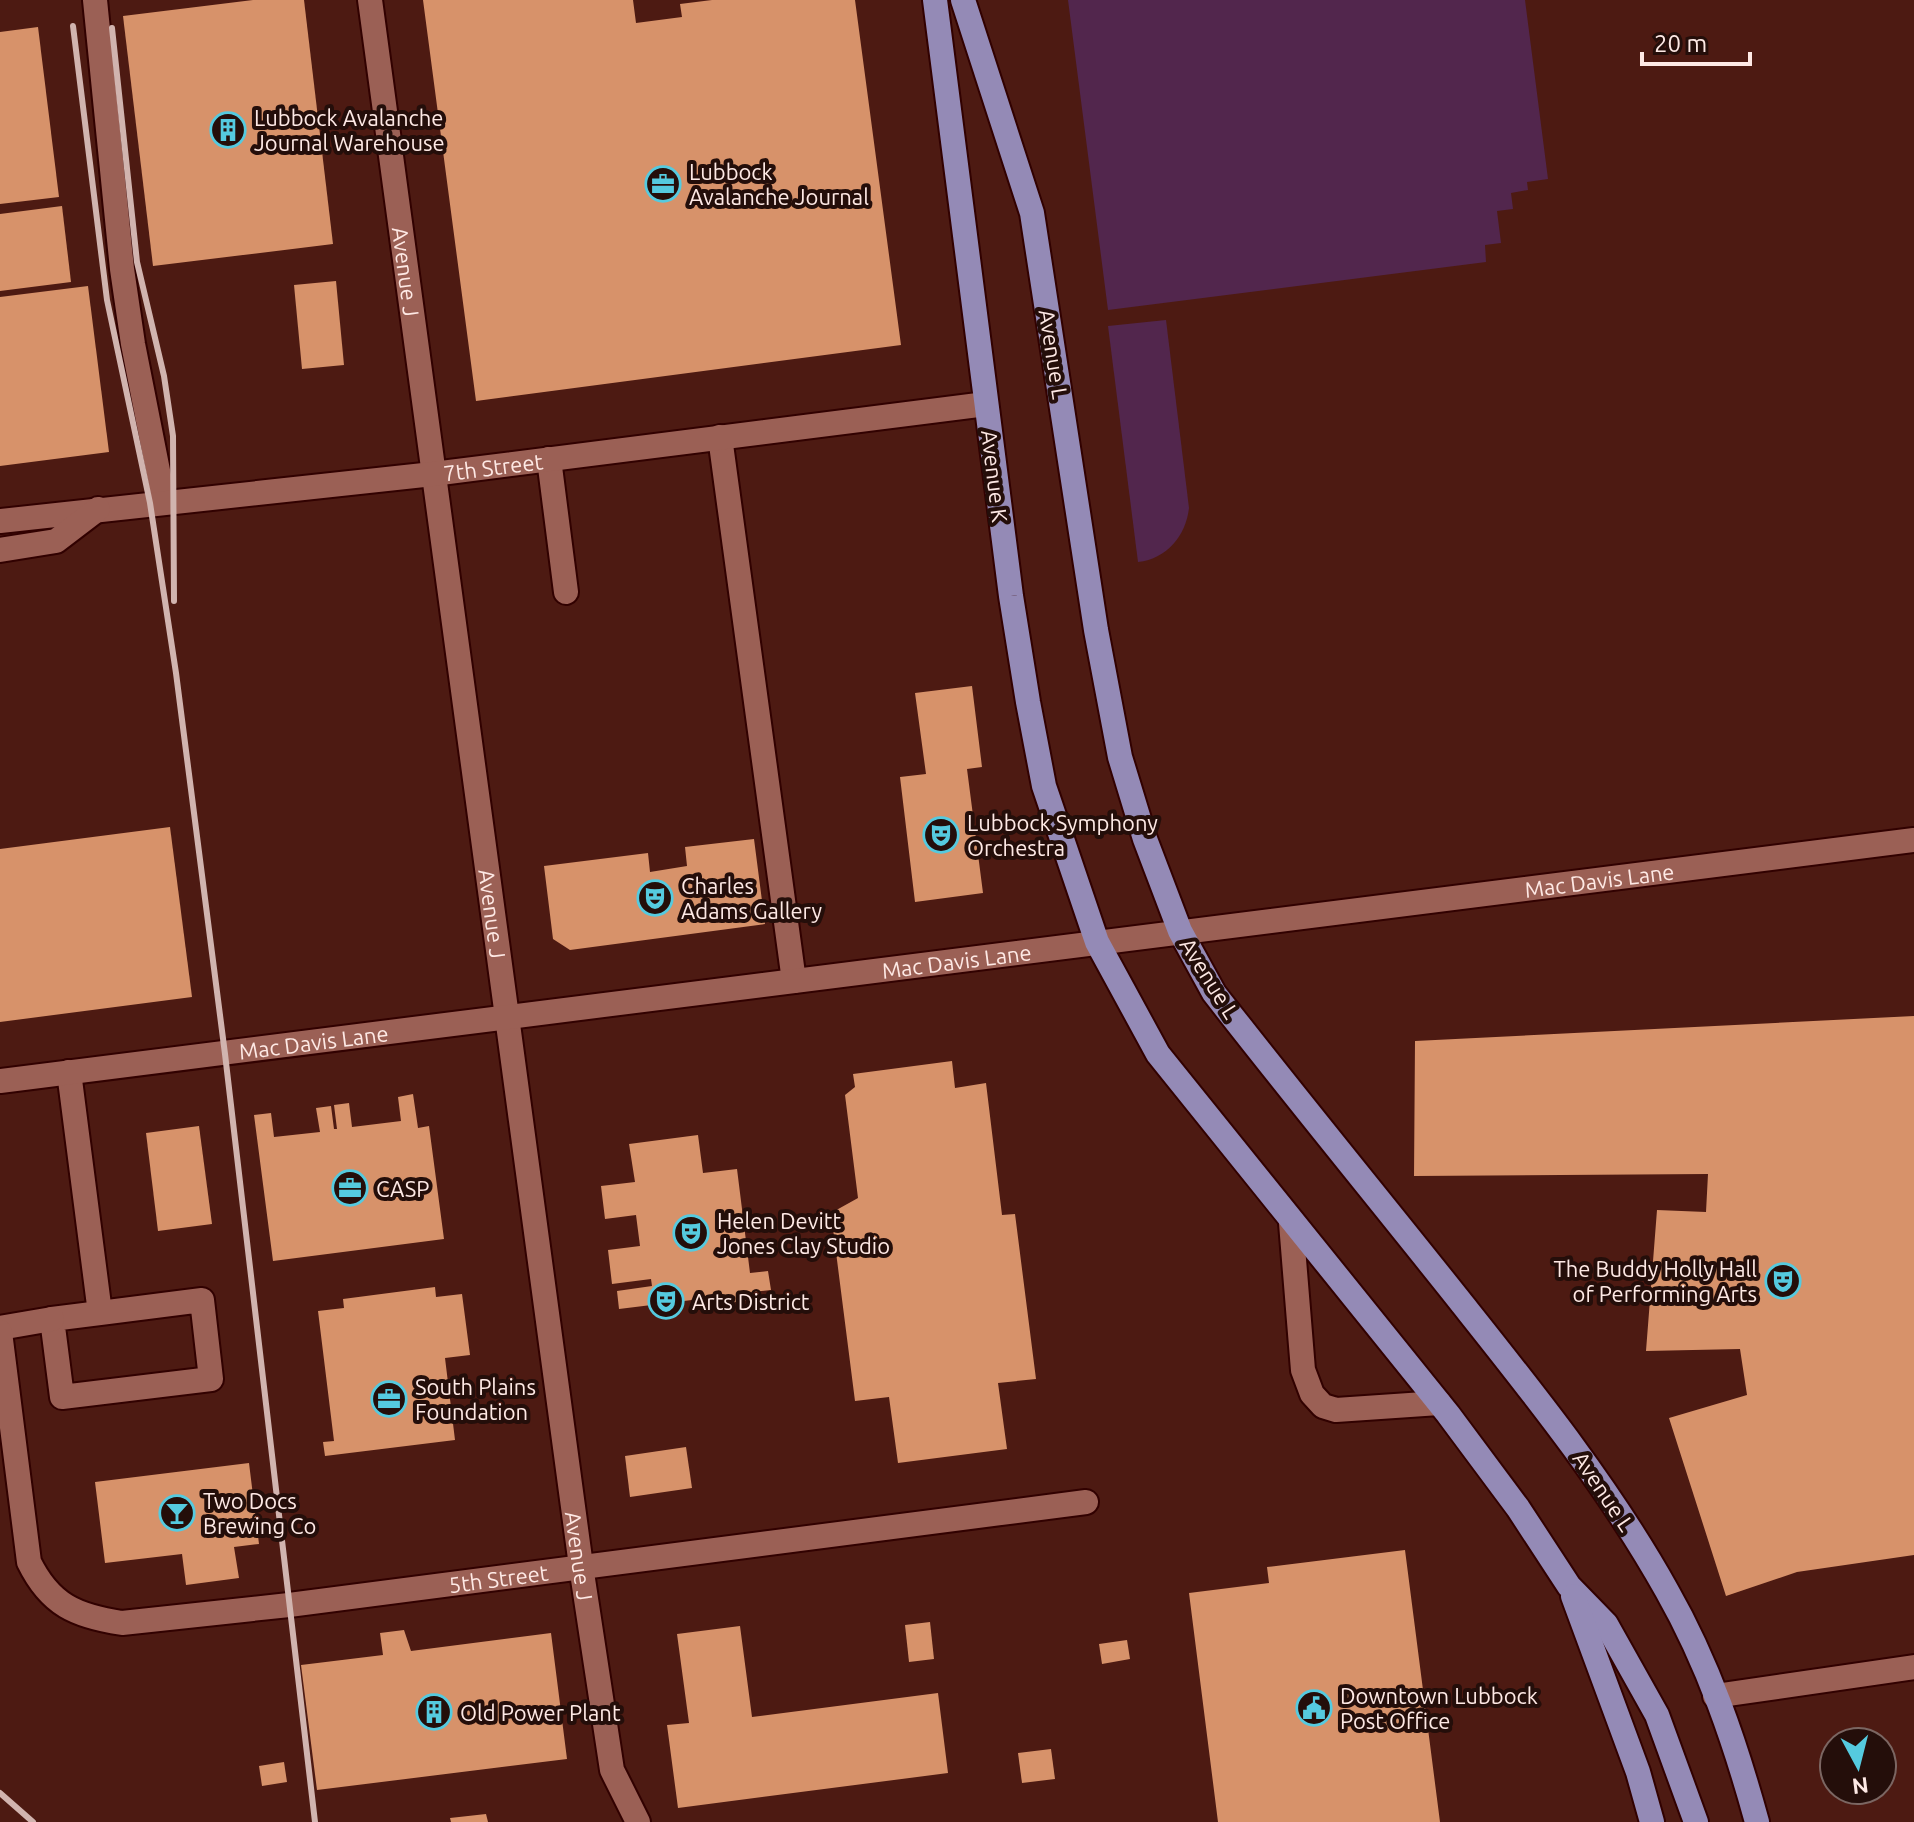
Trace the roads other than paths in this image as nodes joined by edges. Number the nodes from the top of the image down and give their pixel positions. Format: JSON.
{"nodes":[{"id":1,"x":95,"y":0,"type":"edge"},
{"id":2,"x":370,"y":0,"type":"edge"},
{"id":3,"x":935,"y":0,"type":"edge"},
{"id":4,"x":963,"y":0,"type":"edge"},
{"id":5,"x":986,"y":404,"type":"junction"},
{"id":6,"x":720,"y":437,"type":"junction"},
{"id":7,"x":549,"y":459,"type":"junction"},
{"id":8,"x":433,"y":474,"type":"junction"},
{"id":9,"x":164,"y":501,"type":"junction"},
{"id":10,"x":98,"y":509,"type":"junction"},
{"id":11,"x":0,"y":521,"type":"edge"},
{"id":12,"x":0,"y":550,"type":"edge"},
{"id":13,"x":566,"y":592,"type":"dead end"},
{"id":14,"x":1914,"y":840,"type":"edge"},
{"id":15,"x":1180,"y":931,"type":"junction"},
{"id":16,"x":1097,"y":942,"type":"junction"},
{"id":17,"x":794,"y":981,"type":"junction"},
{"id":18,"x":505,"y":1018,"type":"junction"},
{"id":19,"x":69,"y":1072,"type":"junction"},
{"id":20,"x":0,"y":1081,"type":"edge"},
{"id":21,"x":1291,"y":1223,"type":"junction"},
{"id":22,"x":100,"y":1313,"type":"junction"},
{"id":23,"x":52,"y":1319,"type":"junction"},
{"id":24,"x":0,"y":1330,"type":"edge"},
{"id":25,"x":1439,"y":1403,"type":"junction"},
{"id":26,"x":9,"y":1456,"type":"edge"},
{"id":27,"x":1086,"y":1502,"type":"dead end"},
{"id":28,"x":581,"y":1566,"type":"junction"},
{"id":29,"x":1569,"y":1586,"type":"junction"},
{"id":30,"x":1914,"y":1667,"type":"edge"},
{"id":31,"x":1715,"y":1696,"type":"junction"},
{"id":32,"x":638,"y":1822,"type":"edge"},
{"id":33,"x":1652,"y":1822,"type":"edge"},
{"id":34,"x":1696,"y":1822,"type":"edge"},
{"id":35,"x":1757,"y":1822,"type":"edge"}],
"edges":[{"from":1,"to":9,"type":"street"},
{"from":2,"to":8,"type":"street","name":"Avenue J"},
{"from":3,"to":5,"type":"main road","name":"Avenue K"},
{"from":4,"to":15,"type":"main road","name":"Avenue L"},
{"from":5,"to":6,"type":"street","name":"7th Street"},
{"from":5,"to":16,"type":"main road","name":"Avenue K"},
{"from":6,"to":7,"type":"street","name":"7th Street"},
{"from":6,"to":17,"type":"street"},
{"from":7,"to":8,"type":"street","name":"7th Street"},
{"from":7,"to":13,"type":"street"},
{"from":8,"to":9,"type":"street","name":"7th Street"},
{"from":8,"to":18,"type":"street","name":"Avenue J"},
{"from":9,"to":10,"type":"street","name":"7th Street"},
{"from":10,"to":11,"type":"street","name":"7th Street"},
{"from":10,"to":12,"type":"street"},
{"from":14,"to":15,"type":"street","name":"Mac Davis Lane"},
{"from":15,"to":16,"type":"street","name":"Mac Davis Lane"},
{"from":15,"to":31,"type":"main road","name":"Avenue L"},
{"from":16,"to":17,"type":"street","name":"Mac Davis Lane"},
{"from":16,"to":21,"type":"main road"},
{"from":17,"to":18,"type":"street","name":"Mac Davis Lane"},
{"from":18,"to":19,"type":"street","name":"Mac Davis Lane"},
{"from":18,"to":28,"type":"street","name":"Avenue J"},
{"from":19,"to":20,"type":"street","name":"Mac Davis Lane"},
{"from":19,"to":22,"type":"street"},
{"from":21,"to":25,"type":"main road"},
{"from":21,"to":25,"type":"street"},
{"from":22,"to":23,"type":"street"},
{"from":22,"to":23,"type":"street"},
{"from":23,"to":24,"type":"street"},
{"from":24,"to":26,"type":"street"},
{"from":25,"to":29,"type":"main road"},
{"from":26,"to":28,"type":"street","name":"5th Street"},
{"from":27,"to":28,"type":"street","name":"5th Street"},
{"from":28,"to":32,"type":"street","name":"Avenue J"},
{"from":29,"to":33,"type":"main road"},
{"from":29,"to":34,"type":"main road"},
{"from":30,"to":31,"type":"street"},
{"from":31,"to":35,"type":"main road","name":"Avenue L"}]}
